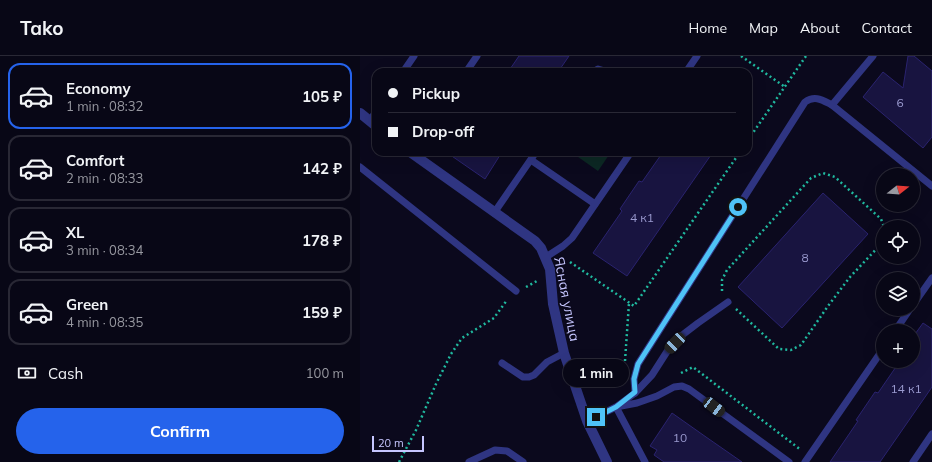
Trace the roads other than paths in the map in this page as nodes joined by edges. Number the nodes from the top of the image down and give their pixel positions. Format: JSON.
{"nodes":[{"id":1,"x":414,"y":56,"type":"edge"},
{"id":2,"x":477,"y":56,"type":"edge"},
{"id":3,"x":697,"y":56,"type":"edge"},
{"id":4,"x":873,"y":56,"type":"edge"},
{"id":5,"x":406,"y":68,"type":"edge"},
{"id":6,"x":469,"y":68,"type":"edge"},
{"id":7,"x":689,"y":68,"type":"edge"},
{"id":8,"x":832,"y":105,"type":"junction"},
{"id":9,"x":360,"y":113,"type":"edge"},
{"id":10,"x":372,"y":122,"type":"edge"},
{"id":11,"x":416,"y":156,"type":"edge"},
{"id":12,"x":534,"y":156,"type":"edge"},
{"id":13,"x":628,"y":156,"type":"edge"},
{"id":14,"x":531,"y":160,"type":"junction"},
{"id":15,"x":360,"y":166,"type":"edge"},
{"id":16,"x":932,"y":186,"type":"edge"},
{"id":17,"x":595,"y":204,"type":"junction"},
{"id":18,"x":494,"y":213,"type":"junction"},
{"id":19,"x":546,"y":257,"type":"junction"},
{"id":20,"x":932,"y":278,"type":"edge"},
{"id":21,"x":516,"y":291,"type":"road end"},
{"id":22,"x":920,"y":295,"type":"edge"},
{"id":23,"x":728,"y":302,"type":"road end"},
{"id":24,"x":564,"y":353,"type":"junction"},
{"id":25,"x":876,"y":359,"type":"edge"},
{"id":26,"x":502,"y":363,"type":"dead end"},
{"id":27,"x":635,"y":392,"type":"junction"},
{"id":28,"x":616,"y":407,"type":"junction"},
{"id":29,"x":587,"y":421,"type":"junction"},
{"id":30,"x":932,"y":434,"type":"edge"},
{"id":31,"x":469,"y":462,"type":"edge"},
{"id":32,"x":523,"y":462,"type":"edge"},
{"id":33,"x":607,"y":462,"type":"edge"},
{"id":34,"x":645,"y":462,"type":"edge"},
{"id":35,"x":789,"y":462,"type":"edge"},
{"id":36,"x":805,"y":462,"type":"edge"},
{"id":37,"x":913,"y":462,"type":"edge"}],
"edges":[{"from":1,"to":5,"type":"lane"},
{"from":2,"to":6,"type":"lane"},
{"from":3,"to":7,"type":"lane"},
{"from":4,"to":8,"type":"lane"},
{"from":8,"to":16,"type":"lane"},
{"from":8,"to":27,"type":"lane"},
{"from":9,"to":10,"type":"street"},
{"from":11,"to":18,"type":"street","name":"Ясная улица"},
{"from":12,"to":14,"type":"lane"},
{"from":13,"to":17,"type":"lane"},
{"from":14,"to":17,"type":"lane"},
{"from":14,"to":18,"type":"lane"},
{"from":15,"to":21,"type":"lane"},
{"from":17,"to":19,"type":"lane"},
{"from":18,"to":19,"type":"street","name":"Ясная улица"},
{"from":19,"to":24,"type":"street","name":"Ясная улица"},
{"from":20,"to":22,"type":"lane"},
{"from":23,"to":27,"type":"lane"},
{"from":24,"to":26,"type":"lane"},
{"from":24,"to":29,"type":"street","name":"Ясная улица"},
{"from":25,"to":36,"type":"lane"},
{"from":27,"to":28,"type":"lane"},
{"from":28,"to":29,"type":"lane"},
{"from":28,"to":34,"type":"lane"},
{"from":28,"to":35,"type":"lane"},
{"from":29,"to":33,"type":"street","name":"Ясная улица"},
{"from":30,"to":37,"type":"lane"},
{"from":31,"to":32,"type":"lane"}]}
